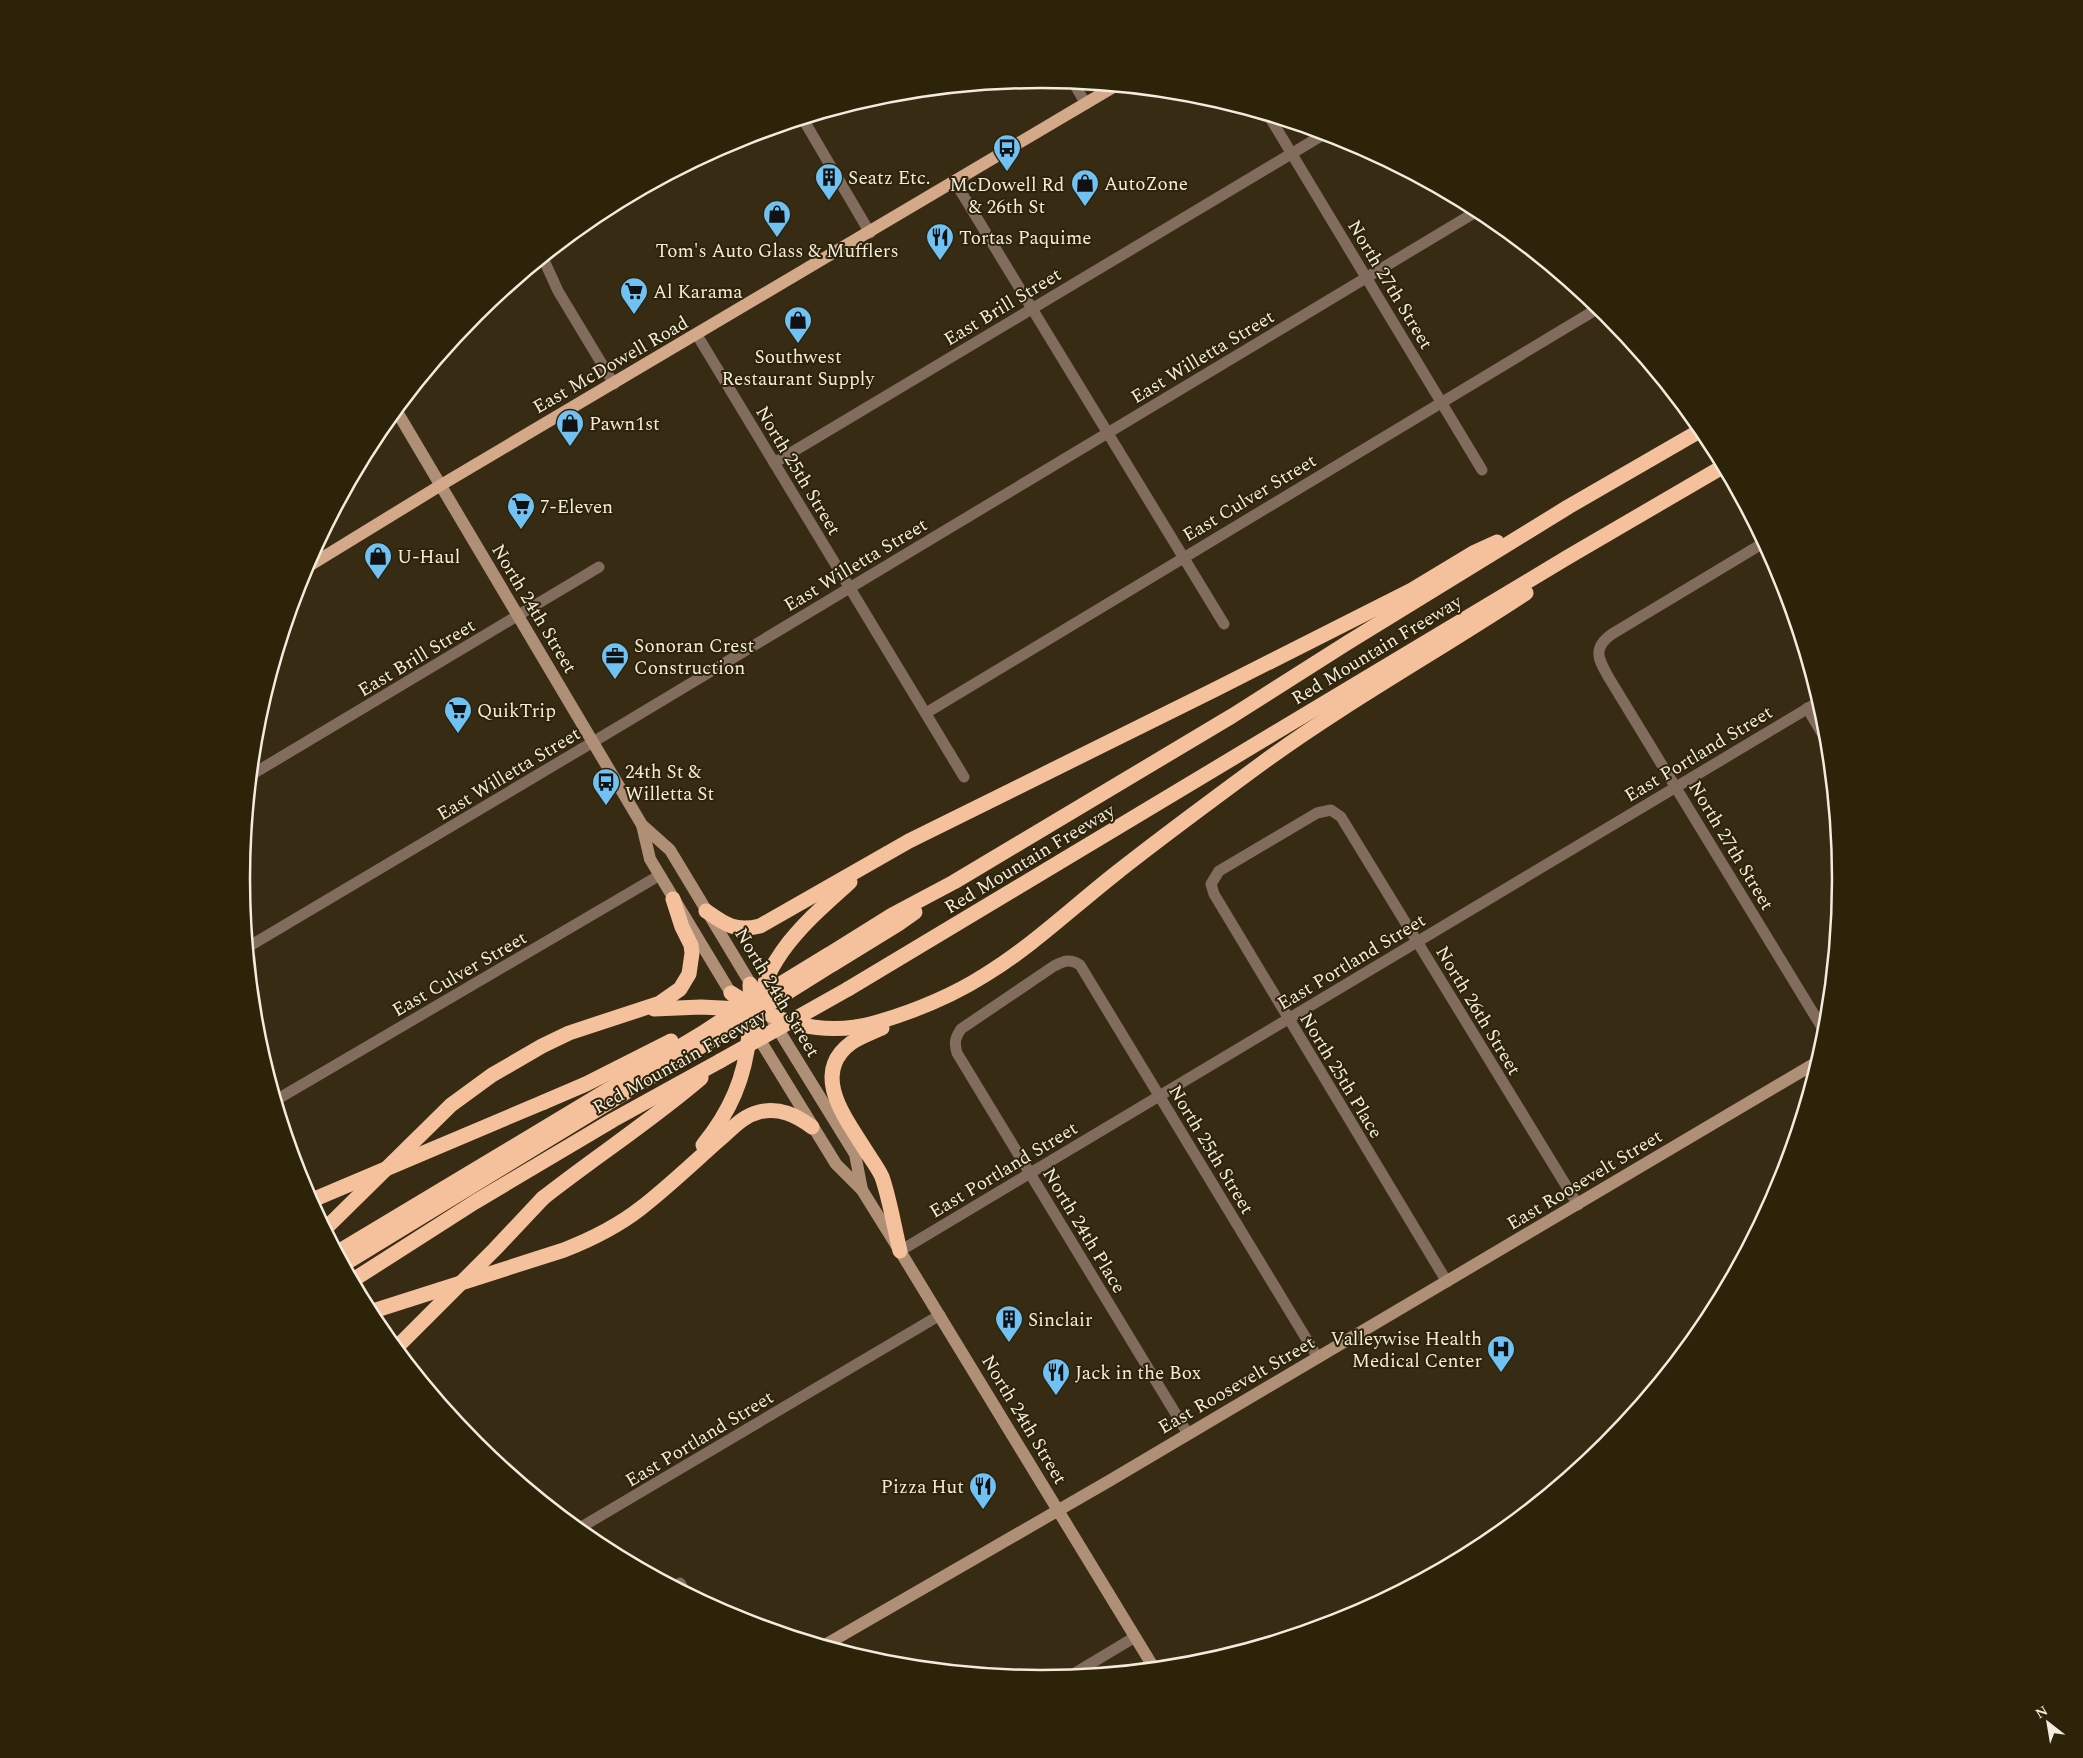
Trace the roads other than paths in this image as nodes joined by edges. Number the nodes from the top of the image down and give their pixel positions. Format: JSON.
{"nodes":[{"id":1,"x":1077,"y":89,"type":"edge"},
{"id":2,"x":1109,"y":90,"type":"edge"},
{"id":3,"x":1086,"y":104,"type":"junction"},
{"id":4,"x":1274,"y":123,"type":"edge"},
{"id":5,"x":806,"y":124,"type":"edge"},
{"id":6,"x":1317,"y":138,"type":"edge"},
{"id":7,"x":1292,"y":153,"type":"junction"},
{"id":8,"x":955,"y":182,"type":"junction"},
{"id":9,"x":1471,"y":215,"type":"edge"},
{"id":10,"x":870,"y":233,"type":"junction"},
{"id":11,"x":545,"y":263,"type":"edge"},
{"id":12,"x":1367,"y":278,"type":"junction"},
{"id":13,"x":1033,"y":307,"type":"junction"},
{"id":14,"x":1592,"y":312,"type":"dead end"},
{"id":15,"x":697,"y":335,"type":"junction"},
{"id":16,"x":614,"y":384,"type":"junction"},
{"id":17,"x":1441,"y":402,"type":"junction"},
{"id":18,"x":400,"y":416,"type":"edge"},
{"id":19,"x":1108,"y":433,"type":"junction"},
{"id":20,"x":1695,"y":433,"type":"edge"},
{"id":21,"x":774,"y":463,"type":"junction"},
{"id":22,"x":1719,"y":469,"type":"edge"},
{"id":23,"x":1482,"y":470,"type":"dead end"},
{"id":24,"x":441,"y":485,"type":"junction"},
{"id":25,"x":1568,"y":507,"type":"junction"},
{"id":26,"x":1759,"y":545,"type":"edge"},
{"id":27,"x":1183,"y":557,"type":"junction"},
{"id":28,"x":1568,"y":557,"type":"junction"},
{"id":29,"x":317,"y":561,"type":"edge"},
{"id":30,"x":599,"y":567,"type":"dead end"},
{"id":31,"x":849,"y":588,"type":"junction"},
{"id":32,"x":518,"y":616,"type":"junction"},
{"id":33,"x":1224,"y":624,"type":"dead end"},
{"id":34,"x":1813,"y":705,"type":"edge"},
{"id":35,"x":1807,"y":708,"type":"junction"},
{"id":36,"x":926,"y":713,"type":"junction"},
{"id":37,"x":1818,"y":728,"type":"edge"},
{"id":38,"x":593,"y":742,"type":"junction"},
{"id":39,"x":258,"y":772,"type":"edge"},
{"id":40,"x":964,"y":777,"type":"dead end"},
{"id":41,"x":1676,"y":786,"type":"junction"},
{"id":42,"x":1331,"y":810,"type":"joint"},
{"id":43,"x":642,"y":825,"type":"junction"},
{"id":44,"x":871,"y":863,"type":"junction"},
{"id":45,"x":660,"y":875,"type":"junction"},
{"id":46,"x":674,"y":899,"type":"junction"},
{"id":47,"x":706,"y":911,"type":"junction"},
{"id":48,"x":1417,"y":941,"type":"junction"},
{"id":49,"x":253,"y":944,"type":"edge"},
{"id":50,"x":831,"y":959,"type":"junction"},
{"id":51,"x":1073,"y":960,"type":"joint"},
{"id":52,"x":750,"y":984,"type":"joint"},
{"id":53,"x":731,"y":993,"type":"joint"},
{"id":54,"x":939,"y":1000,"type":"junction"},
{"id":55,"x":645,"y":1009,"type":"junction"},
{"id":56,"x":755,"y":1015,"type":"junction"},
{"id":57,"x":1288,"y":1019,"type":"junction"},
{"id":58,"x":1820,"y":1023,"type":"edge"},
{"id":59,"x":701,"y":1035,"type":"junction"},
{"id":60,"x":720,"y":1061,"type":"junction"},
{"id":61,"x":1810,"y":1066,"type":"edge"},
{"id":62,"x":1159,"y":1096,"type":"junction"},
{"id":63,"x":281,"y":1097,"type":"edge"},
{"id":64,"x":812,"y":1127,"type":"junction"},
{"id":65,"x":1030,"y":1173,"type":"junction"},
{"id":66,"x":678,"y":1176,"type":"junction"},
{"id":67,"x":862,"y":1190,"type":"junction"},
{"id":68,"x":317,"y":1198,"type":"edge"},
{"id":69,"x":543,"y":1198,"type":"junction"},
{"id":70,"x":475,"y":1202,"type":"junction"},
{"id":71,"x":1578,"y":1205,"type":"junction"},
{"id":72,"x":330,"y":1224,"type":"edge"},
{"id":73,"x":343,"y":1249,"type":"edge"},
{"id":74,"x":900,"y":1251,"type":"junction"},
{"id":75,"x":349,"y":1261,"type":"edge"},
{"id":76,"x":353,"y":1270,"type":"edge"},
{"id":77,"x":357,"y":1277,"type":"edge"},
{"id":78,"x":1447,"y":1282,"type":"junction"},
{"id":79,"x":377,"y":1310,"type":"edge"},
{"id":80,"x":940,"y":1316,"type":"junction"},
{"id":81,"x":395,"y":1335,"type":"edge"},
{"id":82,"x":401,"y":1343,"type":"edge"},
{"id":83,"x":1318,"y":1358,"type":"junction"},
{"id":84,"x":1188,"y":1434,"type":"junction"},
{"id":85,"x":1059,"y":1510,"type":"junction"},
{"id":86,"x":585,"y":1525,"type":"edge"},
{"id":87,"x":1135,"y":1637,"type":"junction"},
{"id":88,"x":830,"y":1642,"type":"edge"},
{"id":89,"x":1151,"y":1663,"type":"edge"},
{"id":90,"x":1081,"y":1669,"type":"edge"}],
"edges":[{"from":1,"to":3,"type":"street"},
{"from":2,"to":3,"type":"main road","name":"East McDowell Road"},
{"from":3,"to":8,"type":"main road","name":"East McDowell Road"},
{"from":4,"to":7,"type":"street","name":"North 27th Street"},
{"from":5,"to":10,"type":"street"},
{"from":6,"to":7,"type":"street","name":"East Brill Street"},
{"from":7,"to":12,"type":"street","name":"North 27th Street"},
{"from":7,"to":13,"type":"street","name":"East Brill Street"},
{"from":8,"to":10,"type":"main road","name":"East McDowell Road"},
{"from":8,"to":13,"type":"street"},
{"from":9,"to":12,"type":"street","name":"East Willetta Street"},
{"from":10,"to":15,"type":"main road","name":"East McDowell Road"},
{"from":11,"to":16,"type":"street"},
{"from":12,"to":17,"type":"street","name":"North 27th Street"},
{"from":12,"to":19,"type":"street","name":"East Willetta Street"},
{"from":13,"to":19,"type":"street"},
{"from":13,"to":21,"type":"street","name":"East Brill Street"},
{"from":14,"to":17,"type":"street","name":"East Culver Street"},
{"from":15,"to":16,"type":"main road","name":"East McDowell Road"},
{"from":15,"to":21,"type":"street","name":"North 25th Street"},
{"from":16,"to":24,"type":"main road","name":"East McDowell Road"},
{"from":17,"to":23,"type":"street","name":"North 27th Street"},
{"from":17,"to":27,"type":"street","name":"East Culver Street"},
{"from":18,"to":24,"type":"main road","name":"North 24th Street"},
{"from":19,"to":27,"type":"street"},
{"from":19,"to":31,"type":"street","name":"East Willetta Street"},
{"from":20,"to":25,"type":"highway","name":"Red Mountain Freeway"},
{"from":21,"to":31,"type":"street","name":"North 25th Street"},
{"from":22,"to":28,"type":"highway","name":"Red Mountain Freeway"},
{"from":24,"to":29,"type":"main road","name":"East McDowell Road"},
{"from":24,"to":32,"type":"main road","name":"North 24th Street"},
{"from":25,"to":44,"type":"highway"},
{"from":25,"to":50,"type":"highway","name":"Red Mountain Freeway"},
{"from":26,"to":41,"type":"street","name":"North 27th Street"},
{"from":27,"to":33,"type":"street"},
{"from":27,"to":36,"type":"street","name":"East Culver Street"},
{"from":28,"to":54,"type":"highway"},
{"from":28,"to":60,"type":"highway","name":"Red Mountain Freeway","bridge":true},
{"from":30,"to":32,"type":"street","name":"East Brill Street"},
{"from":31,"to":36,"type":"street","name":"North 25th Street"},
{"from":31,"to":38,"type":"street","name":"East Willetta Street"},
{"from":32,"to":38,"type":"main road","name":"North 24th Street"},
{"from":32,"to":39,"type":"street","name":"East Brill Street"},
{"from":34,"to":35,"type":"street","name":"East Portland Street"},
{"from":35,"to":37,"type":"street"},
{"from":35,"to":41,"type":"street","name":"East Portland Street"},
{"from":36,"to":40,"type":"street","name":"North 25th Street"},
{"from":38,"to":43,"type":"main road","name":"North 24th Street"},
{"from":38,"to":49,"type":"street","name":"East Willetta Street"},
{"from":41,"to":48,"type":"street","name":"East Portland Street"},
{"from":41,"to":58,"type":"street","name":"North 27th Street"},
{"from":42,"to":48,"type":"street","name":"North 26th Street"},
{"from":42,"to":57,"type":"street","name":"North 25th Place"},
{"from":43,"to":45,"type":"main road","name":"North 24th Street"},
{"from":43,"to":47,"type":"main road","name":"North 24th Street"},
{"from":44,"to":47,"type":"highway"},
{"from":44,"to":56,"type":"highway"},
{"from":45,"to":46,"type":"main road","name":"North 24th Street"},
{"from":45,"to":63,"type":"street","name":"East Culver Street"},
{"from":46,"to":53,"type":"main road","name":"North 24th Street"},
{"from":46,"to":55,"type":"highway"},
{"from":47,"to":52,"type":"main road","name":"North 24th Street"},
{"from":48,"to":57,"type":"street","name":"East Portland Street"},
{"from":48,"to":71,"type":"street","name":"North 26th Street"},
{"from":50,"to":56,"type":"highway","name":"Red Mountain Freeway","bridge":true},
{"from":50,"to":59,"type":"highway","bridge":true},
{"from":51,"to":62,"type":"street","name":"North 25th Street"},
{"from":51,"to":65,"type":"street","name":"North 24th Place"},
{"from":52,"to":56,"type":"highway"},
{"from":53,"to":56,"type":"highway"},
{"from":54,"to":56,"type":"highway"},
{"from":54,"to":74,"type":"highway"},
{"from":55,"to":56,"type":"highway"},
{"from":55,"to":72,"type":"highway"},
{"from":56,"to":59,"type":"highway","name":"Red Mountain Freeway"},
{"from":56,"to":64,"type":"main road","name":"North 24th Street"},
{"from":56,"to":66,"type":"highway"},
{"from":56,"to":67,"type":"main road","name":"North 24th Street"},
{"from":57,"to":62,"type":"street","name":"East Portland Street"},
{"from":57,"to":78,"type":"street","name":"North 25th Place"},
{"from":59,"to":68,"type":"highway","bridge":true},
{"from":59,"to":73,"type":"highway","name":"Red Mountain Freeway"},
{"from":59,"to":75,"type":"highway"},
{"from":60,"to":69,"type":"highway"},
{"from":60,"to":70,"type":"highway","name":"Red Mountain Freeway"},
{"from":61,"to":71,"type":"main road","name":"East Roosevelt Street"},
{"from":62,"to":65,"type":"street","name":"East Portland Street"},
{"from":62,"to":83,"type":"street","name":"North 25th Street"},
{"from":64,"to":66,"type":"highway"},
{"from":64,"to":67,"type":"main road","name":"North 24th Street"},
{"from":65,"to":74,"type":"street","name":"East Portland Street"},
{"from":65,"to":84,"type":"street","name":"North 24th Place"},
{"from":66,"to":79,"type":"highway"},
{"from":67,"to":74,"type":"main road","name":"North 24th Street"},
{"from":69,"to":81,"type":"highway","bridge":true},
{"from":69,"to":82,"type":"highway","bridge":true},
{"from":70,"to":76,"type":"highway"},
{"from":70,"to":77,"type":"highway","name":"Red Mountain Freeway"},
{"from":71,"to":78,"type":"main road","name":"East Roosevelt Street"},
{"from":74,"to":80,"type":"main road","name":"North 24th Street"},
{"from":78,"to":83,"type":"main road","name":"East Roosevelt Street"},
{"from":80,"to":85,"type":"main road","name":"North 24th Street"},
{"from":80,"to":86,"type":"street","name":"East Portland Street"},
{"from":83,"to":84,"type":"main road","name":"East Roosevelt Street"},
{"from":84,"to":85,"type":"main road","name":"East Roosevelt Street"},
{"from":85,"to":87,"type":"main road","name":"North 24th Street"},
{"from":85,"to":88,"type":"main road","name":"East Roosevelt Street"},
{"from":87,"to":89,"type":"main road","name":"North 24th Street"},
{"from":87,"to":90,"type":"street"}]}
